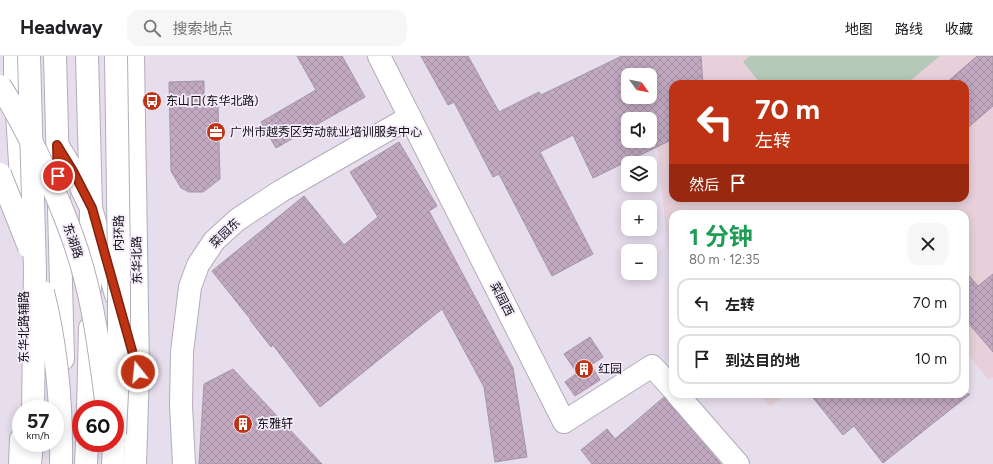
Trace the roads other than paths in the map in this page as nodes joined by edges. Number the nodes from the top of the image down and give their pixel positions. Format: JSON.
{"nodes":[{"id":1,"x":15,"y":56,"type":"edge"},
{"id":2,"x":29,"y":56,"type":"edge"},
{"id":3,"x":55,"y":56,"type":"edge"},
{"id":4,"x":87,"y":56,"type":"edge"},
{"id":5,"x":116,"y":56,"type":"edge"},
{"id":6,"x":133,"y":56,"type":"edge"},
{"id":7,"x":378,"y":56,"type":"edge"},
{"id":8,"x":0,"y":58,"type":"edge"},
{"id":9,"x":8,"y":83,"type":"edge"},
{"id":10,"x":410,"y":117,"type":"junction"},
{"id":11,"x":57,"y":145,"type":"junction"},
{"id":12,"x":0,"y":162,"type":"edge"},
{"id":13,"x":0,"y":174,"type":"edge"},
{"id":14,"x":92,"y":208,"type":"junction"},
{"id":15,"x":24,"y":244,"type":"junction"},
{"id":16,"x":23,"y":324,"type":"junction"},
{"id":17,"x":62,"y":325,"type":"junction"},
{"id":18,"x":138,"y":372,"type":"junction"},
{"id":19,"x":669,"y":385,"type":"edge"},
{"id":20,"x":680,"y":398,"type":"edge"},
{"id":21,"x":22,"y":400,"type":"edge"},
{"id":22,"x":33,"y":400,"type":"edge"},
{"id":23,"x":88,"y":400,"type":"edge"},
{"id":24,"x":106,"y":400,"type":"edge"},
{"id":25,"x":116,"y":400,"type":"edge"},
{"id":26,"x":65,"y":416,"type":"junction"},
{"id":27,"x":20,"y":452,"type":"edge"},
{"id":28,"x":31,"y":452,"type":"edge"},
{"id":29,"x":87,"y":452,"type":"edge"},
{"id":30,"x":108,"y":452,"type":"edge"},
{"id":31,"x":114,"y":452,"type":"edge"},
{"id":32,"x":20,"y":464,"type":"edge"},
{"id":33,"x":30,"y":464,"type":"edge"},
{"id":34,"x":61,"y":464,"type":"edge"},
{"id":35,"x":66,"y":464,"type":"edge"},
{"id":36,"x":86,"y":464,"type":"edge"},
{"id":37,"x":109,"y":464,"type":"edge"},
{"id":38,"x":113,"y":464,"type":"edge"},
{"id":39,"x":135,"y":464,"type":"edge"},
{"id":40,"x":184,"y":464,"type":"edge"},
{"id":41,"x":738,"y":464,"type":"edge"}],
"edges":[{"from":1,"to":9,"type":"main road"},
{"from":2,"to":22,"type":"main road","bridge":true},
{"from":3,"to":11,"type":"main road"},
{"from":4,"to":14,"type":"main road"},
{"from":5,"to":25,"type":"main road","name":"内环路","bridge":true},
{"from":6,"to":18,"type":"main road","name":"东华北路"},
{"from":7,"to":10,"type":"main road","name":"菜园西"},
{"from":8,"to":9,"type":"main road"},
{"from":9,"to":11,"type":"main road"},
{"from":9,"to":15,"type":"main road"},
{"from":9,"to":24,"type":"main road","name":"东湖路","bridge":true},
{"from":10,"to":19,"type":"main road","name":"菜园西"},
{"from":10,"to":40,"type":"main road","name":"菜园东"},
{"from":11,"to":14,"type":"main road"},
{"from":11,"to":17,"type":"main road"},
{"from":12,"to":15,"type":"main road"},
{"from":13,"to":34,"type":"main road","bridge":true},
{"from":14,"to":18,"type":"main road"},
{"from":14,"to":23,"type":"main road"},
{"from":15,"to":16,"type":"main road","name":"东华北路辅路"},
{"from":16,"to":17,"type":"main road"},
{"from":16,"to":21,"type":"main road","name":"东华北路辅路"},
{"from":16,"to":26,"type":"main road"},
{"from":17,"to":26,"type":"main road"},
{"from":18,"to":39,"type":"main road","name":"东华北路"},
{"from":20,"to":41,"type":"main road"},
{"from":26,"to":35,"type":"main road"},
{"from":27,"to":32,"type":"main road"},
{"from":28,"to":33,"type":"main road"},
{"from":29,"to":36,"type":"main road"},
{"from":30,"to":37,"type":"main road"},
{"from":31,"to":38,"type":"main road"}]}
